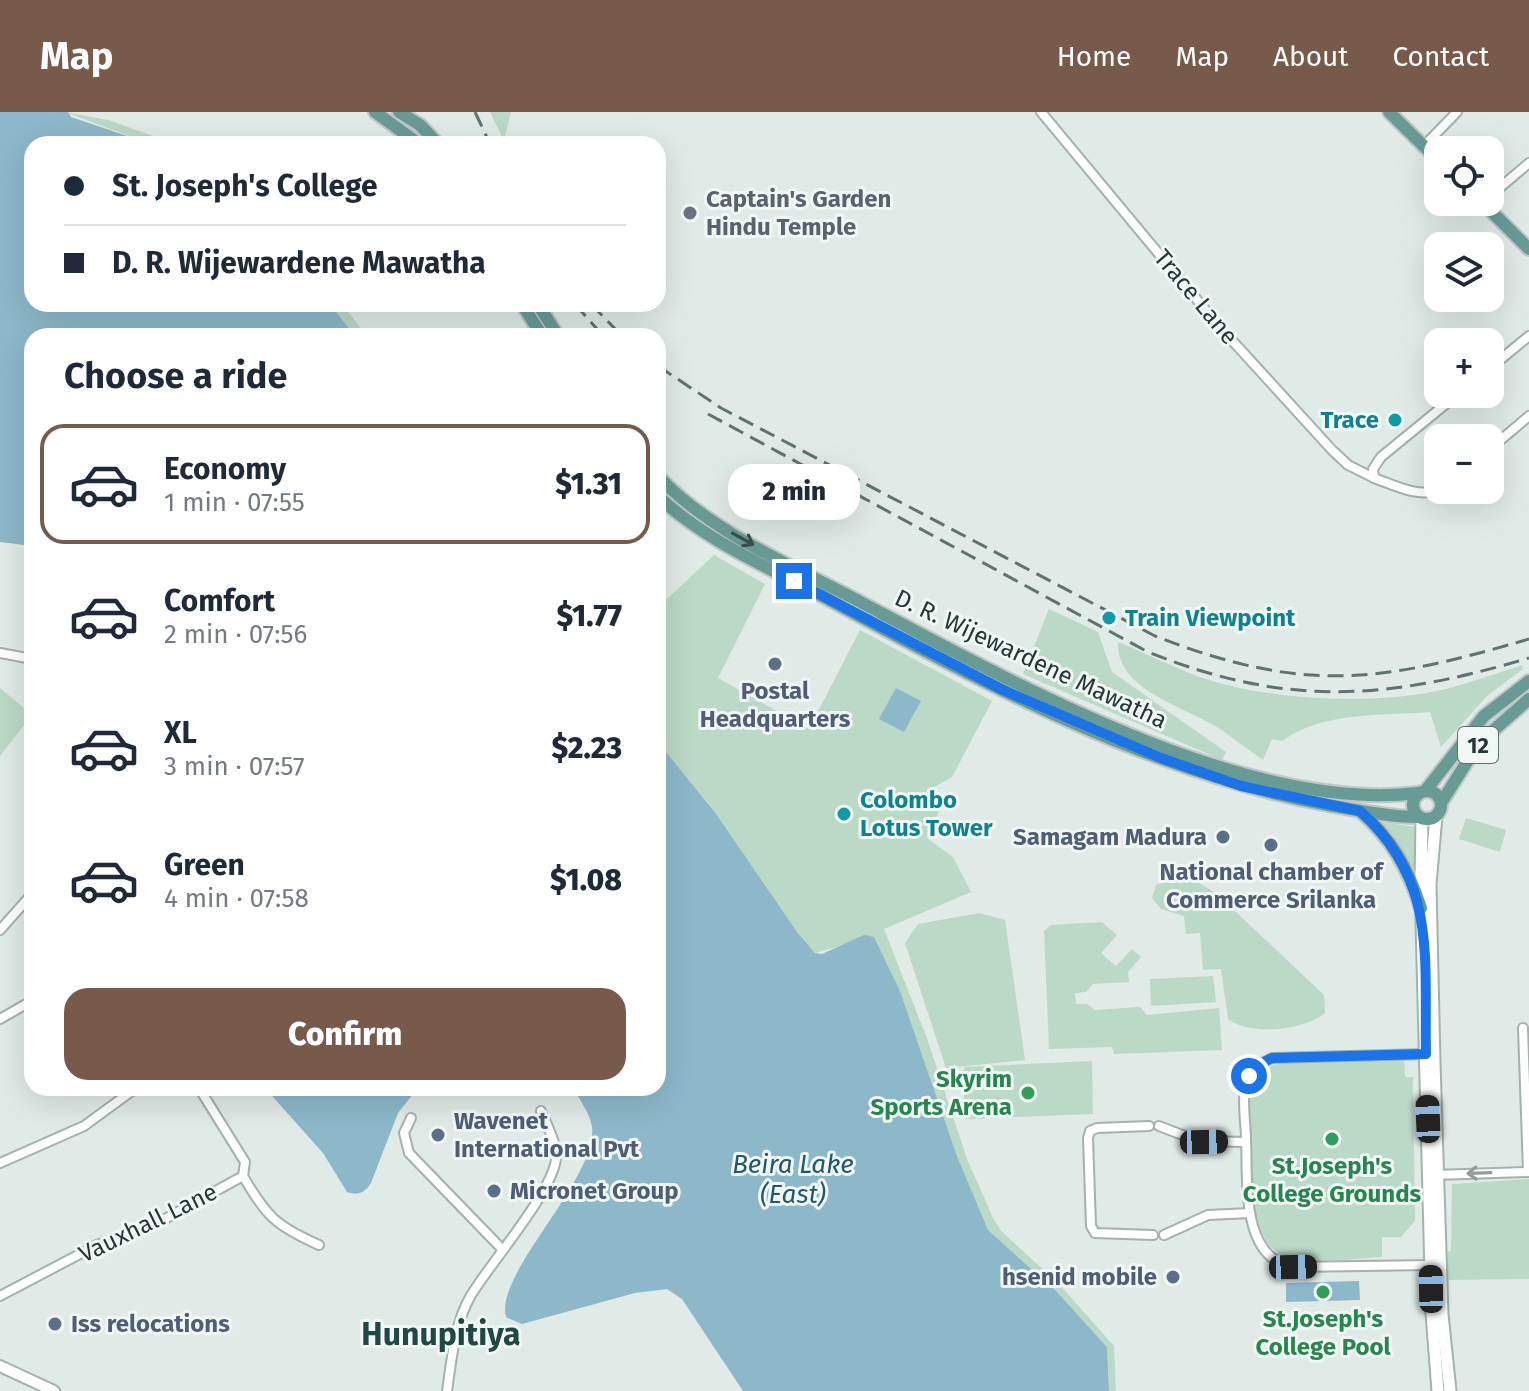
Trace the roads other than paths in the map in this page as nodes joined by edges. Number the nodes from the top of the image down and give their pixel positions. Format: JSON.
{"nodes":[{"id":1,"x":375,"y":112,"type":"edge"},
{"id":2,"x":399,"y":112,"type":"edge"},
{"id":3,"x":1041,"y":112,"type":"edge"},
{"id":4,"x":1389,"y":112,"type":"edge"},
{"id":5,"x":1457,"y":112,"type":"edge"},
{"id":6,"x":408,"y":136,"type":"edge"},
{"id":7,"x":430,"y":136,"type":"edge"},
{"id":8,"x":1434,"y":136,"type":"edge"},
{"id":9,"x":1424,"y":146,"type":"edge"},
{"id":10,"x":1529,"y":163,"type":"edge"},
{"id":11,"x":1504,"y":184,"type":"edge"},
{"id":12,"x":1496,"y":216,"type":"edge"},
{"id":13,"x":1529,"y":249,"type":"edge"},
{"id":14,"x":1529,"y":336,"type":"edge"},
{"id":15,"x":1504,"y":357,"type":"edge"},
{"id":16,"x":1441,"y":408,"type":"edge"},
{"id":17,"x":1529,"y":416,"type":"edge"},
{"id":18,"x":1504,"y":437,"type":"edge"},
{"id":19,"x":1374,"y":478,"type":"junction"},
{"id":20,"x":666,"y":483,"type":"edge"},
{"id":21,"x":1424,"y":491,"type":"edge"},
{"id":22,"x":666,"y":502,"type":"edge"},
{"id":23,"x":0,"y":653,"type":"edge"},
{"id":24,"x":24,"y":658,"type":"edge"},
{"id":25,"x":1529,"y":681,"type":"edge"},
{"id":26,"x":1006,"y":684,"type":"junction"},
{"id":27,"x":1529,"y":699,"type":"edge"},
{"id":28,"x":1163,"y":752,"type":"junction"},
{"id":29,"x":1422,"y":792,"type":"junction"},
{"id":30,"x":1441,"y":803,"type":"junction"},
{"id":31,"x":1360,"y":811,"type":"junction"},
{"id":32,"x":1426,"y":817,"type":"junction"},
{"id":33,"x":24,"y":903,"type":"edge"},
{"id":34,"x":1421,"y":908,"type":"junction"},
{"id":35,"x":0,"y":930,"type":"edge"},
{"id":36,"x":24,"y":1005,"type":"edge"},
{"id":37,"x":0,"y":1019,"type":"edge"},
{"id":38,"x":1523,"y":1028,"type":"dead end"},
{"id":39,"x":1426,"y":1054,"type":"junction"},
{"id":40,"x":125,"y":1096,"type":"edge"},
{"id":41,"x":204,"y":1096,"type":"edge"},
{"id":42,"x":541,"y":1111,"type":"dead end"},
{"id":43,"x":411,"y":1118,"type":"dead end"},
{"id":44,"x":1149,"y":1126,"type":"dead end"},
{"id":45,"x":1159,"y":1126,"type":"dead end"},
{"id":46,"x":1246,"y":1142,"type":"junction"},
{"id":47,"x":0,"y":1163,"type":"edge"},
{"id":48,"x":1528,"y":1172,"type":"edge"},
{"id":49,"x":1434,"y":1175,"type":"junction"},
{"id":50,"x":243,"y":1176,"type":"junction"},
{"id":51,"x":1250,"y":1213,"type":"junction"},
{"id":52,"x":1153,"y":1235,"type":"dead end"},
{"id":53,"x":1164,"y":1235,"type":"dead end"},
{"id":54,"x":319,"y":1245,"type":"dead end"},
{"id":55,"x":501,"y":1248,"type":"junction"},
{"id":56,"x":1431,"y":1265,"type":"junction"},
{"id":57,"x":0,"y":1296,"type":"edge"},
{"id":58,"x":0,"y":1366,"type":"edge"},
{"id":59,"x":54,"y":1391,"type":"edge"},
{"id":60,"x":447,"y":1391,"type":"edge"},
{"id":61,"x":1438,"y":1391,"type":"edge"},
{"id":62,"x":1450,"y":1391,"type":"edge"}],
"edges":[{"from":1,"to":6,"type":"main road"},
{"from":2,"to":7,"type":"main road"},
{"from":3,"to":19,"type":"street","name":"Trace Lane"},
{"from":4,"to":9,"type":"main road"},
{"from":5,"to":8,"type":"street"},
{"from":10,"to":11,"type":"street"},
{"from":12,"to":13,"type":"main road"},
{"from":14,"to":15,"type":"street"},
{"from":16,"to":19,"type":"street"},
{"from":17,"to":18,"type":"street"},
{"from":19,"to":21,"type":"street"},
{"from":20,"to":26,"type":"main road","name":"D. R. Wijewardene Mawatha","one_way":true},
{"from":22,"to":26,"type":"main road","name":"D. R. Wijewardene Mawatha"},
{"from":23,"to":24,"type":"street"},
{"from":25,"to":29,"type":"main road"},
{"from":26,"to":28,"type":"main road","name":"D. R. Wijewardene Mawatha"},
{"from":27,"to":30,"type":"main road","number":"12"},
{"from":28,"to":29,"type":"main road","name":"D. R. Wijewardene Mawatha"},
{"from":28,"to":31,"type":"main road","name":"D. R. Wijewardene Mawatha"},
{"from":29,"to":30,"type":"main road"},
{"from":29,"to":32,"type":"main road"},
{"from":30,"to":32,"type":"main road"},
{"from":31,"to":32,"type":"main road","name":"D. R. Wijewardene Mawatha"},
{"from":31,"to":34,"type":"main road"},
{"from":32,"to":34,"type":"main road"},
{"from":32,"to":49,"type":"main road"},
{"from":33,"to":35,"type":"street"},
{"from":34,"to":39,"type":"main road"},
{"from":36,"to":37,"type":"street"},
{"from":38,"to":48,"type":"street"},
{"from":39,"to":46,"type":"street"},
{"from":39,"to":49,"type":"main road"},
{"from":40,"to":47,"type":"street"},
{"from":41,"to":50,"type":"street"},
{"from":42,"to":55,"type":"street"},
{"from":43,"to":55,"type":"street"},
{"from":44,"to":52,"type":"street"},
{"from":45,"to":46,"type":"street"},
{"from":46,"to":51,"type":"street"},
{"from":48,"to":49,"type":"street","one_way":true},
{"from":49,"to":56,"type":"main road"},
{"from":49,"to":62,"type":"main road"},
{"from":50,"to":54,"type":"street","name":"Vauxhall Lane"},
{"from":50,"to":57,"type":"street","name":"Vauxhall Lane"},
{"from":51,"to":53,"type":"street"},
{"from":51,"to":56,"type":"street"},
{"from":55,"to":60,"type":"street"},
{"from":56,"to":61,"type":"main road"},
{"from":58,"to":59,"type":"street"}]}
